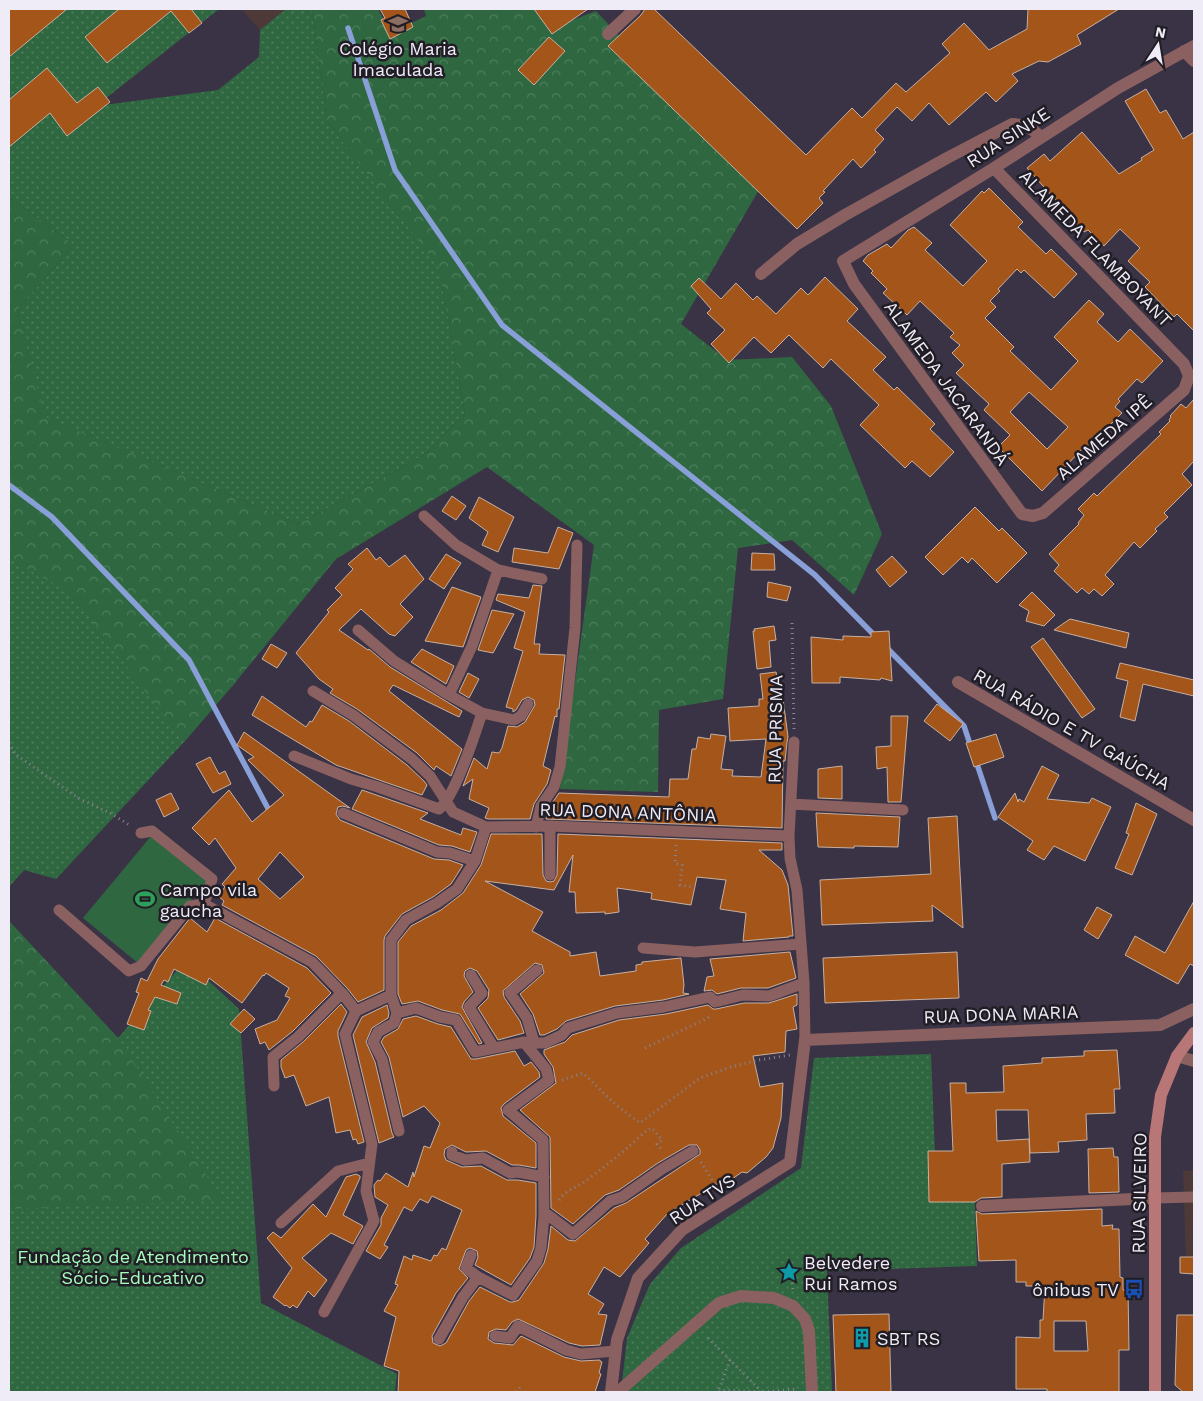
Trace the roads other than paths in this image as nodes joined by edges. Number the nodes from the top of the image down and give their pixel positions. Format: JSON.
{"nodes":[{"id":1,"x":635,"y":9,"type":"edge"},
{"id":2,"x":608,"y":34,"type":"dead end"},
{"id":3,"x":1189,"y":48,"type":"edge"},
{"id":4,"x":1194,"y":61,"type":"edge"},
{"id":5,"x":1041,"y":137,"type":"junction"},
{"id":6,"x":994,"y":168,"type":"junction"},
{"id":7,"x":843,"y":261,"type":"joint"},
{"id":8,"x":761,"y":274,"type":"dead end"},
{"id":9,"x":1189,"y":376,"type":"joint"},
{"id":10,"x":424,"y":516,"type":"dead end"},
{"id":11,"x":1033,"y":516,"type":"joint"},
{"id":12,"x":577,"y":545,"type":"dead end"},
{"id":13,"x":498,"y":570,"type":"junction"},
{"id":14,"x":542,"y":579,"type":"dead end"},
{"id":15,"x":358,"y":630,"type":"dead end"},
{"id":16,"x":958,"y":682,"type":"dead end"},
{"id":17,"x":313,"y":691,"type":"dead end"},
{"id":18,"x":448,"y":695,"type":"junction"},
{"id":19,"x":528,"y":704,"type":"dead end"},
{"id":20,"x":482,"y":713,"type":"junction"},
{"id":21,"x":794,"y":742,"type":"road end"},
{"id":22,"x":294,"y":756,"type":"dead end"},
{"id":23,"x":446,"y":801,"type":"junction"},
{"id":24,"x":791,"y":804,"type":"junction"},
{"id":25,"x":902,"y":810,"type":"dead end"},
{"id":26,"x":343,"y":813,"type":"dead end"},
{"id":27,"x":1194,"y":820,"type":"edge"},
{"id":28,"x":536,"y":826,"type":"junction"},
{"id":29,"x":550,"y":826,"type":"junction"},
{"id":30,"x":486,"y":827,"type":"junction"},
{"id":31,"x":141,"y":833,"type":"road end"},
{"id":32,"x":789,"y":836,"type":"junction"},
{"id":33,"x":475,"y":861,"type":"junction"},
{"id":34,"x":550,"y":875,"type":"dead end"},
{"id":35,"x":204,"y":904,"type":"junction"},
{"id":36,"x":59,"y":910,"type":"dead end"},
{"id":37,"x":801,"y":944,"type":"junction"},
{"id":38,"x":642,"y":948,"type":"dead end"},
{"id":39,"x":537,"y":970,"type":"dead end"},
{"id":40,"x":471,"y":975,"type":"dead end"},
{"id":41,"x":804,"y":983,"type":"junction"},
{"id":42,"x":342,"y":993,"type":"junction"},
{"id":43,"x":392,"y":995,"type":"junction"},
{"id":44,"x":1194,"y":1009,"type":"edge"},
{"id":45,"x":356,"y":1011,"type":"junction"},
{"id":46,"x":397,"y":1013,"type":"junction"},
{"id":47,"x":1194,"y":1033,"type":"edge"},
{"id":48,"x":804,"y":1040,"type":"junction"},
{"id":49,"x":529,"y":1042,"type":"junction"},
{"id":50,"x":494,"y":1048,"type":"junction"},
{"id":51,"x":1177,"y":1056,"type":"junction"},
{"id":52,"x":1194,"y":1060,"type":"edge"},
{"id":53,"x":274,"y":1086,"type":"dead end"},
{"id":54,"x":399,"y":1131,"type":"dead end"},
{"id":55,"x":452,"y":1152,"type":"dead end"},
{"id":56,"x":694,"y":1152,"type":"road end"},
{"id":57,"x":369,"y":1163,"type":"junction"},
{"id":58,"x":544,"y":1177,"type":"junction"},
{"id":59,"x":1193,"y":1197,"type":"edge"},
{"id":60,"x":1155,"y":1198,"type":"junction"},
{"id":61,"x":982,"y":1206,"type":"dead end"},
{"id":62,"x":546,"y":1215,"type":"junction"},
{"id":63,"x":281,"y":1222,"type":"dead end"},
{"id":64,"x":471,"y":1255,"type":"dead end"},
{"id":65,"x":478,"y":1278,"type":"junction"},
{"id":66,"x":324,"y":1312,"type":"dead end"},
{"id":67,"x":495,"y":1336,"type":"dead end"},
{"id":68,"x":439,"y":1339,"type":"dead end"},
{"id":69,"x":615,"y":1352,"type":"junction"},
{"id":70,"x":611,"y":1392,"type":"edge"},
{"id":71,"x":618,"y":1392,"type":"edge"},
{"id":72,"x":812,"y":1392,"type":"edge"},
{"id":73,"x":1154,"y":1392,"type":"edge"}],
"edges":[{"from":1,"to":2,"type":"street"},
{"from":3,"to":4,"type":"street"},
{"from":3,"to":5,"type":"street","name":"RUA SINKE"},
{"from":5,"to":6,"type":"street","name":"RUA SINKE"},
{"from":5,"to":8,"type":"street"},
{"from":6,"to":7,"type":"street","name":"RUA SINKE"},
{"from":6,"to":9,"type":"street","name":"ALAMEDA FLAMBOYANT"},
{"from":7,"to":11,"type":"street","name":"ALAMEDA JACARANDÁ"},
{"from":9,"to":11,"type":"street","name":"ALAMEDA IPÊ"},
{"from":10,"to":13,"type":"lane"},
{"from":12,"to":28,"type":"lane"},
{"from":13,"to":14,"type":"lane"},
{"from":13,"to":18,"type":"lane"},
{"from":15,"to":18,"type":"lane"},
{"from":16,"to":27,"type":"street","name":"RUA RÁDIO E TV GAÚCHA"},
{"from":17,"to":23,"type":"lane","name":"RUA DONA ANTÔNIA"},
{"from":18,"to":20,"type":"lane"},
{"from":19,"to":20,"type":"lane"},
{"from":20,"to":23,"type":"lane"},
{"from":21,"to":24,"type":"lane","name":"RUA PRISMA"},
{"from":22,"to":23,"type":"lane"},
{"from":23,"to":30,"type":"lane","name":"RUA DONA ANTÔNIA"},
{"from":24,"to":25,"type":"lane"},
{"from":24,"to":32,"type":"lane","name":"RUA PRISMA"},
{"from":26,"to":33,"type":"lane"},
{"from":28,"to":29,"type":"lane","name":"RUA DONA ANTÔNIA"},
{"from":28,"to":30,"type":"lane","name":"RUA DONA ANTÔNIA"},
{"from":29,"to":32,"type":"lane","name":"RUA DONA ANTÔNIA"},
{"from":29,"to":34,"type":"lane"},
{"from":30,"to":33,"type":"lane"},
{"from":31,"to":35,"type":"lane"},
{"from":32,"to":37,"type":"lane"},
{"from":33,"to":43,"type":"lane"},
{"from":35,"to":36,"type":"lane"},
{"from":35,"to":42,"type":"lane"},
{"from":37,"to":38,"type":"lane"},
{"from":37,"to":41,"type":"lane"},
{"from":39,"to":49,"type":"lane"},
{"from":40,"to":50,"type":"lane"},
{"from":41,"to":48,"type":"lane"},
{"from":41,"to":49,"type":"lane"},
{"from":42,"to":45,"type":"lane"},
{"from":42,"to":53,"type":"lane"},
{"from":43,"to":45,"type":"lane"},
{"from":43,"to":46,"type":"lane"},
{"from":44,"to":48,"type":"street","name":"RUA DONA MARIA"},
{"from":45,"to":57,"type":"lane"},
{"from":46,"to":50,"type":"lane"},
{"from":46,"to":54,"type":"lane"},
{"from":47,"to":51,"type":"street","name":"RUA SILVEIRO"},
{"from":48,"to":69,"type":"street","name":"RUA TVS"},
{"from":49,"to":50,"type":"lane"},
{"from":49,"to":58,"type":"lane"},
{"from":51,"to":52,"type":"street"},
{"from":51,"to":60,"type":"street","name":"RUA SILVEIRO"},
{"from":55,"to":58,"type":"lane"},
{"from":56,"to":62,"type":"lane"},
{"from":57,"to":63,"type":"lane"},
{"from":57,"to":66,"type":"lane"},
{"from":58,"to":62,"type":"lane"},
{"from":59,"to":60,"type":"lane"},
{"from":60,"to":61,"type":"street"},
{"from":60,"to":73,"type":"street","name":"RUA SILVEIRO"},
{"from":62,"to":65,"type":"lane"},
{"from":64,"to":65,"type":"lane"},
{"from":65,"to":68,"type":"lane"},
{"from":67,"to":69,"type":"lane"},
{"from":69,"to":70,"type":"street","name":"RUA TVS"},
{"from":71,"to":72,"type":"street"}]}
